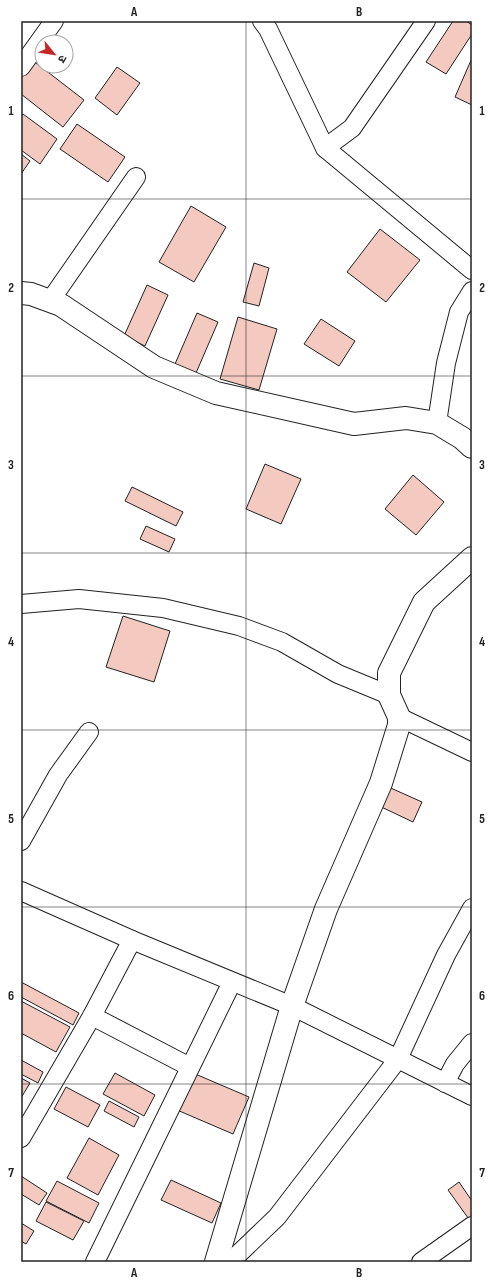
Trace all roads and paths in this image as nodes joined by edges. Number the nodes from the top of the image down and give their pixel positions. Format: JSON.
{"nodes":[{"id":1,"x":54,"y":21,"type":"edge"},
{"id":2,"x":262,"y":21,"type":"edge"},
{"id":3,"x":426,"y":21,"type":"edge"},
{"id":4,"x":21,"y":67,"type":"edge"},
{"id":5,"x":325,"y":148,"type":"junction"},
{"id":6,"x":136,"y":177,"type":"dead end"},
{"id":7,"x":472,"y":270,"type":"edge"},
{"id":8,"x":472,"y":291,"type":"edge"},
{"id":9,"x":21,"y":293,"type":"edge"},
{"id":10,"x":50,"y":301,"type":"junction"},
{"id":11,"x":437,"y":423,"type":"junction"},
{"id":12,"x":472,"y":447,"type":"edge"},
{"id":13,"x":472,"y":558,"type":"edge"},
{"id":14,"x":21,"y":604,"type":"edge"},
{"id":15,"x":389,"y":695,"type":"junction"},
{"id":16,"x":399,"y":717,"type":"junction"},
{"id":17,"x":89,"y":732,"type":"dead end"},
{"id":18,"x":472,"y":752,"type":"edge"},
{"id":19,"x":21,"y":841,"type":"edge"},
{"id":20,"x":21,"y":891,"type":"edge"},
{"id":21,"x":472,"y":908,"type":"edge"},
{"id":22,"x":132,"y":940,"type":"junction"},
{"id":23,"x":232,"y":982,"type":"junction"},
{"id":24,"x":292,"y":1006,"type":"junction"},
{"id":25,"x":92,"y":1016,"type":"junction"},
{"id":26,"x":472,"y":1043,"type":"edge"},
{"id":27,"x":398,"y":1059,"type":"junction"},
{"id":28,"x":190,"y":1067,"type":"junction"},
{"id":29,"x":445,"y":1083,"type":"junction"},
{"id":30,"x":472,"y":1096,"type":"edge"},
{"id":31,"x":21,"y":1138,"type":"edge"},
{"id":32,"x":472,"y":1226,"type":"edge"},
{"id":33,"x":95,"y":1262,"type":"edge"},
{"id":34,"x":216,"y":1262,"type":"edge"},
{"id":35,"x":230,"y":1262,"type":"edge"},
{"id":36,"x":421,"y":1262,"type":"edge"}],
"edges":[{"from":1,"to":4,"type":"street"},
{"from":2,"to":5,"type":"street"},
{"from":3,"to":5,"type":"street"},
{"from":5,"to":7,"type":"street"},
{"from":6,"to":10,"type":"street"},
{"from":8,"to":11,"type":"street"},
{"from":9,"to":10,"type":"main road"},
{"from":10,"to":11,"type":"main road"},
{"from":11,"to":12,"type":"main road"},
{"from":13,"to":15,"type":"main road"},
{"from":14,"to":15,"type":"street"},
{"from":15,"to":16,"type":"main road"},
{"from":16,"to":18,"type":"street"},
{"from":16,"to":24,"type":"main road"},
{"from":17,"to":19,"type":"street"},
{"from":20,"to":22,"type":"street"},
{"from":21,"to":27,"type":"street"},
{"from":22,"to":23,"type":"street"},
{"from":22,"to":25,"type":"street"},
{"from":23,"to":24,"type":"street"},
{"from":23,"to":28,"type":"street"},
{"from":24,"to":27,"type":"street"},
{"from":24,"to":34,"type":"main road"},
{"from":25,"to":28,"type":"street"},
{"from":25,"to":31,"type":"street"},
{"from":26,"to":29,"type":"street"},
{"from":27,"to":29,"type":"street"},
{"from":27,"to":35,"type":"street"},
{"from":28,"to":33,"type":"street"},
{"from":29,"to":30,"type":"street"},
{"from":32,"to":36,"type":"street"}]}
